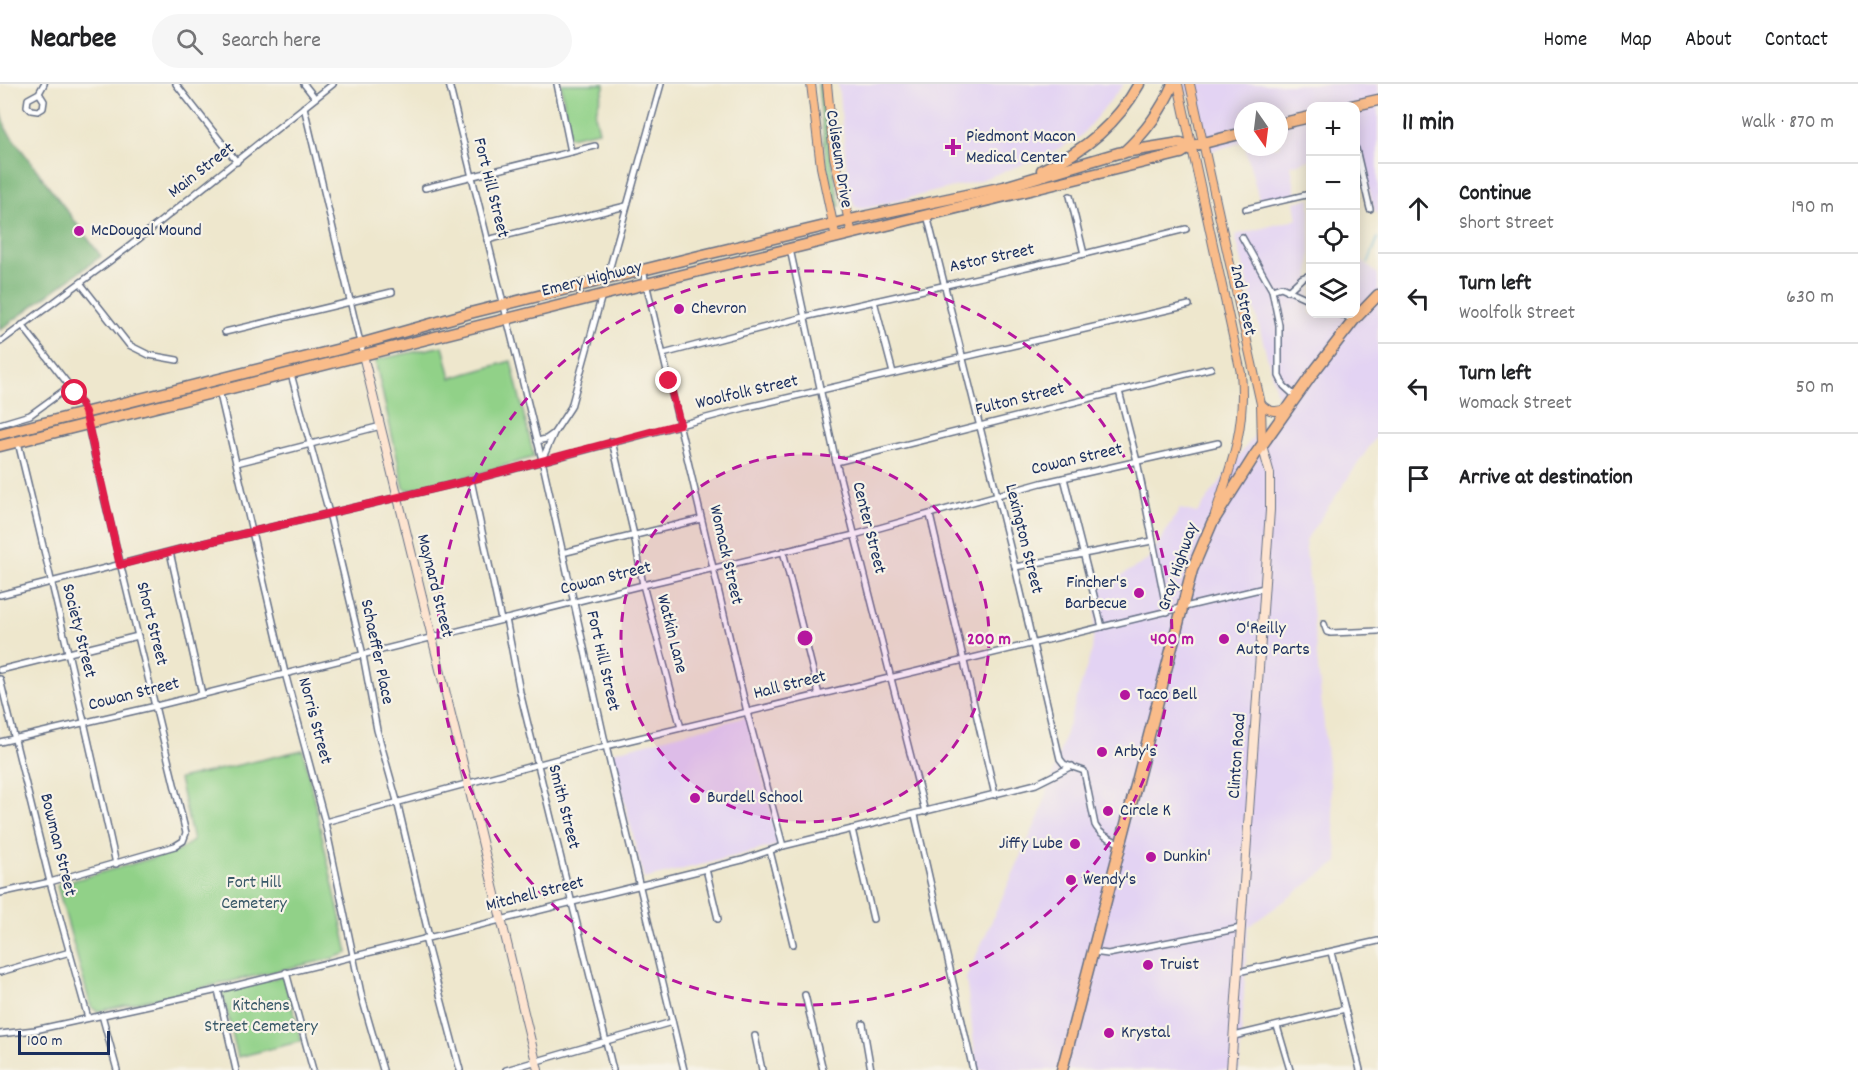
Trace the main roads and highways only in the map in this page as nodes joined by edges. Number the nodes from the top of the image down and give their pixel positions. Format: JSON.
{"nodes":[{"id":1,"x":811,"y":84,"type":"edge"},
{"id":2,"x":827,"y":84,"type":"edge"},
{"id":3,"x":1138,"y":84,"type":"edge"},
{"id":4,"x":1176,"y":84,"type":"edge"},
{"id":5,"x":1190,"y":84,"type":"edge"},
{"id":6,"x":1378,"y":100,"type":"edge"},
{"id":7,"x":1360,"y":104,"type":"edge"},
{"id":8,"x":1306,"y":118,"type":"edge"},
{"id":9,"x":1288,"y":122,"type":"edge"},
{"id":10,"x":1234,"y":136,"type":"edge"},
{"id":11,"x":1197,"y":145,"type":"junction"},
{"id":12,"x":1123,"y":152,"type":"junction"},
{"id":13,"x":1103,"y":172,"type":"junction"},
{"id":14,"x":1004,"y":187,"type":"junction"},
{"id":15,"x":848,"y":221,"type":"junction"},
{"id":16,"x":832,"y":224,"type":"junction"},
{"id":17,"x":852,"y":234,"type":"junction"},
{"id":18,"x":836,"y":238,"type":"junction"},
{"id":19,"x":1378,"y":295,"type":"edge"},
{"id":20,"x":362,"y":350,"type":"junction"},
{"id":21,"x":1261,"y":404,"type":"junction"},
{"id":22,"x":1287,"y":408,"type":"junction"},
{"id":23,"x":0,"y":434,"type":"edge"},
{"id":24,"x":0,"y":446,"type":"edge"},
{"id":25,"x":1262,"y":446,"type":"junction"},
{"id":26,"x":1212,"y":523,"type":"junction"},
{"id":27,"x":1062,"y":1070,"type":"edge"}],
"edges":[{"from":1,"to":16,"type":"main road","name":"Coliseum Drive"},
{"from":2,"to":15,"type":"main road","name":"Coliseum Drive"},
{"from":3,"to":14,"type":"highway"},
{"from":4,"to":11,"type":"main road","name":"2nd Street"},
{"from":4,"to":12,"type":"highway"},
{"from":5,"to":11,"type":"main road","name":"2nd Street"},
{"from":6,"to":7,"type":"highway"},
{"from":8,"to":9,"type":"highway"},
{"from":10,"to":11,"type":"highway","name":"Emery Highway"},
{"from":11,"to":12,"type":"highway","name":"Emery Highway"},
{"from":11,"to":13,"type":"highway","name":"Emery Highway"},
{"from":11,"to":21,"type":"main road","name":"2nd Street"},
{"from":11,"to":26,"type":"main road","name":"2nd Street"},
{"from":12,"to":13,"type":"highway"},
{"from":12,"to":14,"type":"highway","name":"Emery Highway"},
{"from":13,"to":17,"type":"highway","name":"Emery Highway"},
{"from":14,"to":15,"type":"highway","name":"Emery Highway"},
{"from":15,"to":16,"type":"highway","name":"Emery Highway"},
{"from":15,"to":17,"type":"main road","name":"Coliseum Drive"},
{"from":16,"to":18,"type":"main road","name":"Coliseum Drive"},
{"from":16,"to":20,"type":"highway","name":"Emery Highway"},
{"from":17,"to":18,"type":"highway","name":"Emery Highway"},
{"from":18,"to":20,"type":"highway","name":"Emery Highway"},
{"from":19,"to":22,"type":"highway","name":"Gray Highway"},
{"from":20,"to":23,"type":"highway","name":"Emery Highway"},
{"from":20,"to":24,"type":"highway","name":"Emery Highway"},
{"from":21,"to":22,"type":"main road"},
{"from":21,"to":25,"type":"main road","name":"2nd Street"},
{"from":22,"to":25,"type":"highway","name":"Gray Highway"},
{"from":25,"to":26,"type":"highway","name":"Gray Highway"},
{"from":26,"to":27,"type":"highway","name":"Gray Highway"}]}
